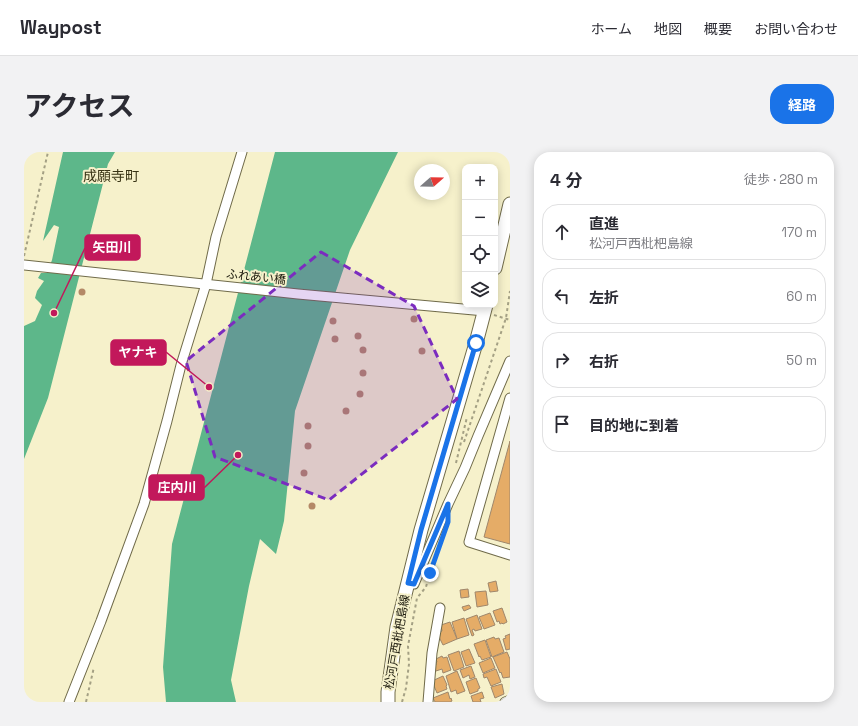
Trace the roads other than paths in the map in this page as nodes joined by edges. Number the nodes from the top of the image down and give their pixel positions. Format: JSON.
{"nodes":[{"id":1,"x":242,"y":152,"type":"edge"},
{"id":2,"x":510,"y":204,"type":"edge"},
{"id":3,"x":498,"y":255,"type":"edge"},
{"id":4,"x":24,"y":265,"type":"edge"},
{"id":5,"x":206,"y":284,"type":"junction"},
{"id":6,"x":487,"y":310,"type":"edge"},
{"id":7,"x":510,"y":361,"type":"edge"},
{"id":8,"x":510,"y":398,"type":"edge"},
{"id":9,"x":510,"y":555,"type":"edge"},
{"id":10,"x":408,"y":583,"type":"junction"},
{"id":11,"x":440,"y":608,"type":"dead end"},
{"id":12,"x":510,"y":700,"type":"edge"},
{"id":13,"x":69,"y":702,"type":"edge"},
{"id":14,"x":388,"y":702,"type":"edge"},
{"id":15,"x":428,"y":702,"type":"edge"},
{"id":16,"x":505,"y":702,"type":"edge"}],
"edges":[{"from":1,"to":5,"type":"street"},
{"from":2,"to":3,"type":"main road"},
{"from":4,"to":5,"type":"street","name":"ふれあい橋"},
{"from":5,"to":6,"type":"street","name":"ふれあい橋"},
{"from":5,"to":13,"type":"street"},
{"from":6,"to":10,"type":"main road","name":"松河戸西枇杷島線"},
{"from":7,"to":10,"type":"street"},
{"from":8,"to":9,"type":"street"},
{"from":10,"to":14,"type":"main road","name":"松河戸西枇杷島線"},
{"from":11,"to":15,"type":"street"},
{"from":12,"to":16,"type":"street"}]}
